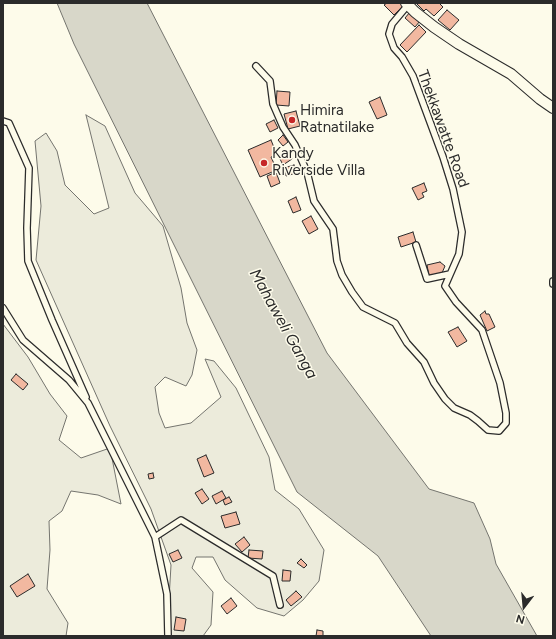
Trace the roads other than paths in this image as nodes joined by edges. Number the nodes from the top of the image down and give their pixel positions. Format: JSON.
{"nodes":[{"id":1,"x":407,"y":4,"type":"edge"},
{"id":2,"x":256,"y":66,"type":"dead end"},
{"id":3,"x":553,"y":108,"type":"edge"},
{"id":4,"x":3,"y":121,"type":"edge"},
{"id":5,"x":416,"y":245,"type":"dead end"},
{"id":6,"x":450,"y":274,"type":"junction"},
{"id":7,"x":3,"y":308,"type":"edge"},
{"id":8,"x":88,"y":403,"type":"junction"},
{"id":9,"x":156,"y":537,"type":"junction"},
{"id":10,"x":280,"y":605,"type":"dead end"},
{"id":11,"x":168,"y":636,"type":"edge"}],
"edges":[{"from":1,"to":3,"type":"highway"},
{"from":1,"to":6,"type":"street","name":"Thekkawatte Road"},
{"from":2,"to":6,"type":"street","name":"Thekkawatte Road"},
{"from":4,"to":8,"type":"street"},
{"from":5,"to":6,"type":"street"},
{"from":7,"to":8,"type":"street"},
{"from":8,"to":9,"type":"street"},
{"from":9,"to":10,"type":"street"},
{"from":9,"to":11,"type":"street"}]}
